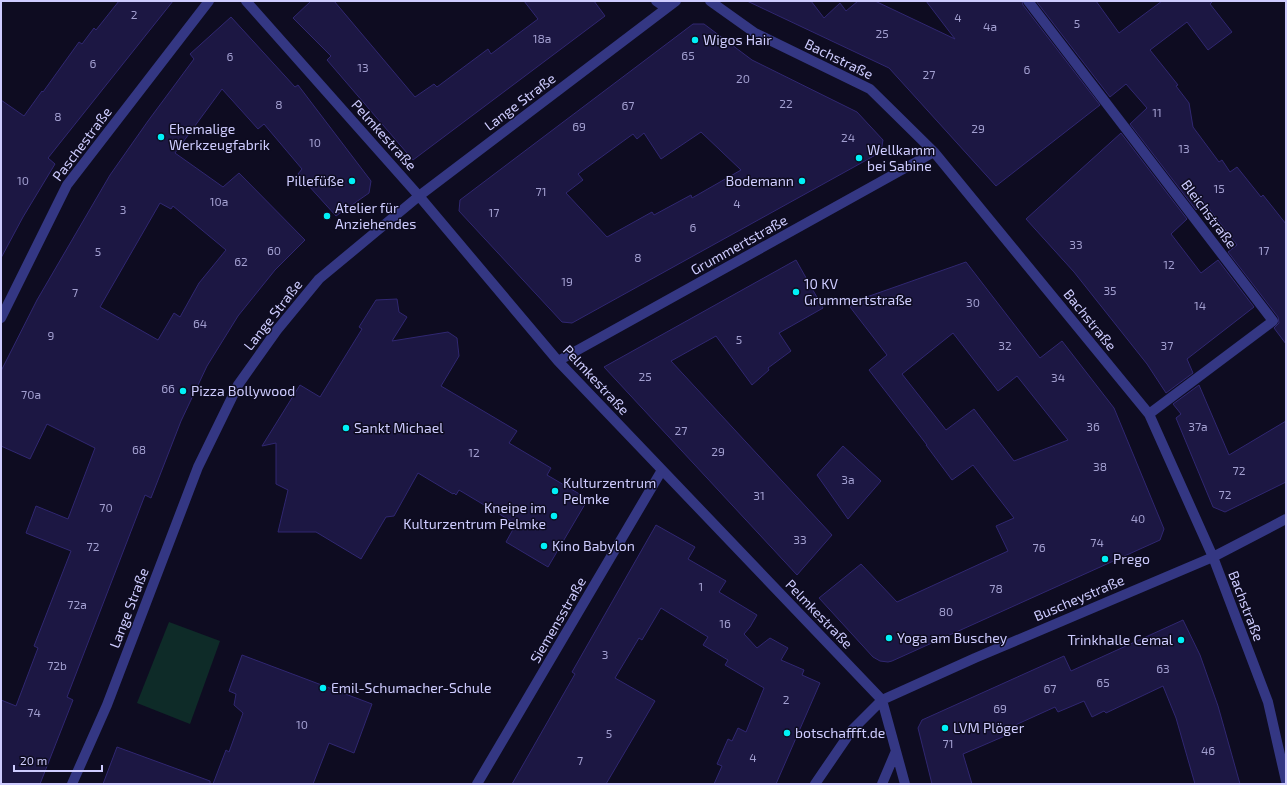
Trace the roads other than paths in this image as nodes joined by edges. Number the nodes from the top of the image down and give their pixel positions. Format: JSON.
{"nodes":[{"id":1,"x":209,"y":1,"type":"edge"},
{"id":2,"x":246,"y":1,"type":"edge"},
{"id":3,"x":656,"y":1,"type":"edge"},
{"id":4,"x":676,"y":1,"type":"edge"},
{"id":5,"x":710,"y":1,"type":"edge"},
{"id":6,"x":1028,"y":1,"type":"edge"},
{"id":7,"x":666,"y":8,"type":"junction"},
{"id":8,"x":934,"y":152,"type":"junction"},
{"id":9,"x":419,"y":196,"type":"junction"},
{"id":10,"x":1,"y":318,"type":"edge"},
{"id":11,"x":558,"y":361,"type":"junction"},
{"id":12,"x":1149,"y":414,"type":"junction"},
{"id":13,"x":662,"y":470,"type":"junction"},
{"id":14,"x":1286,"y":519,"type":"edge"},
{"id":15,"x":1212,"y":557,"type":"junction"},
{"id":16,"x":882,"y":700,"type":"junction"},
{"id":17,"x":896,"y":751,"type":"junction"},
{"id":18,"x":1286,"y":781,"type":"edge"},
{"id":19,"x":72,"y":784,"type":"edge"},
{"id":20,"x":477,"y":784,"type":"edge"},
{"id":21,"x":815,"y":784,"type":"edge"},
{"id":22,"x":882,"y":784,"type":"edge"},
{"id":23,"x":905,"y":784,"type":"edge"}],
"edges":[{"from":1,"to":10,"type":"street","name":"Paschestraße"},
{"from":2,"to":9,"type":"street","name":"Pelmkestraße"},
{"from":3,"to":7,"type":"street"},
{"from":4,"to":7,"type":"street","name":"Lange Straße"},
{"from":5,"to":8,"type":"street","name":"Bachstraße"},
{"from":6,"to":12,"type":"street","name":"Bleichstraße"},
{"from":7,"to":9,"type":"street","name":"Lange Straße"},
{"from":8,"to":11,"type":"street","name":"Grummertstraße"},
{"from":8,"to":12,"type":"street","name":"Bachstraße"},
{"from":9,"to":11,"type":"street","name":"Pelmkestraße"},
{"from":9,"to":19,"type":"street","name":"Lange Straße"},
{"from":11,"to":13,"type":"street","name":"Pelmkestraße"},
{"from":12,"to":15,"type":"street","name":"Bachstraße"},
{"from":13,"to":16,"type":"street","name":"Pelmkestraße"},
{"from":13,"to":20,"type":"street","name":"Siemensstraße"},
{"from":14,"to":15,"type":"street","name":"Buscheystraße"},
{"from":15,"to":16,"type":"street","name":"Buscheystraße"},
{"from":15,"to":18,"type":"street","name":"Bachstraße"},
{"from":16,"to":17,"type":"street","name":"Pelmkestraße"},
{"from":16,"to":21,"type":"street"},
{"from":17,"to":22,"type":"street"},
{"from":17,"to":23,"type":"street","name":"Pelmkestraße"}]}
